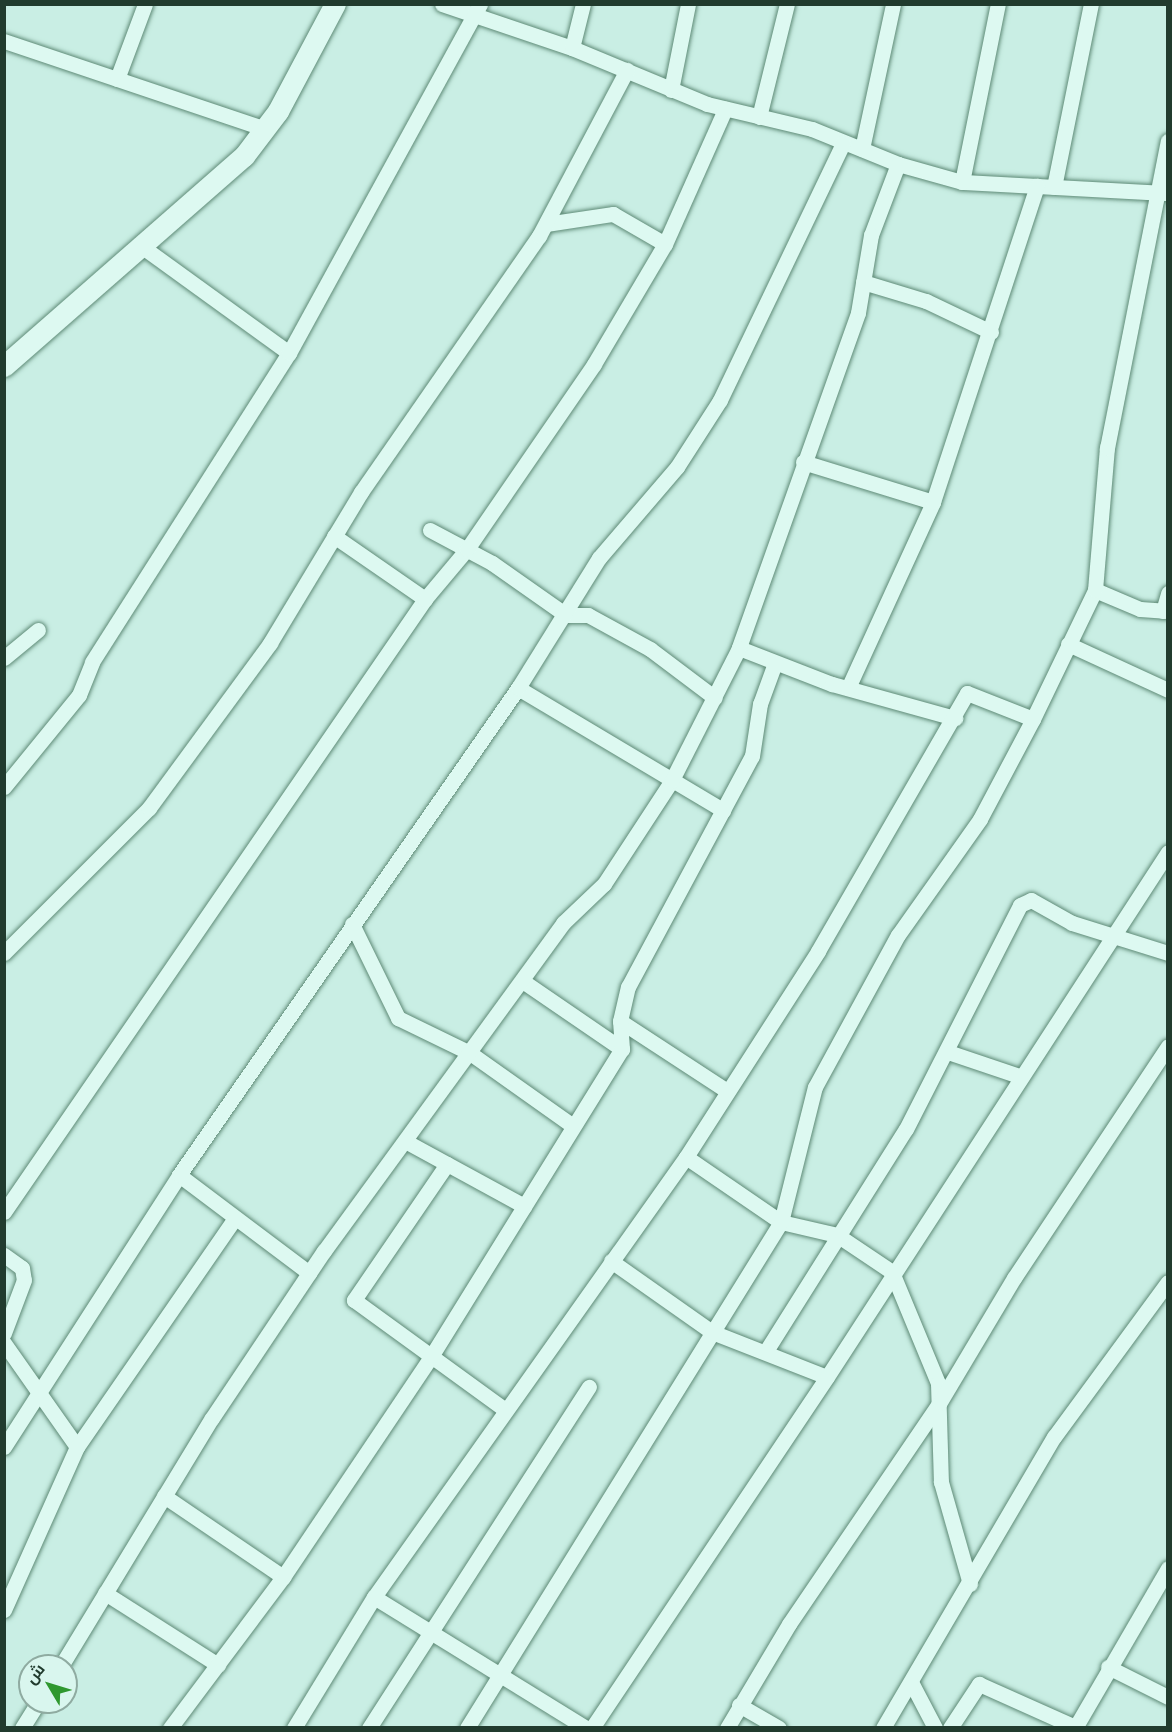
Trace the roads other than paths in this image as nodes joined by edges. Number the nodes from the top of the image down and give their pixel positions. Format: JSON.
{"nodes":[{"id":1,"x":145,"y":4,"type":"edge"},
{"id":2,"x":335,"y":4,"type":"edge"},
{"id":3,"x":442,"y":4,"type":"edge"},
{"id":4,"x":582,"y":4,"type":"edge"},
{"id":5,"x":688,"y":4,"type":"edge"},
{"id":6,"x":787,"y":4,"type":"edge"},
{"id":7,"x":893,"y":4,"type":"edge"},
{"id":8,"x":998,"y":4,"type":"edge"},
{"id":9,"x":1091,"y":4,"type":"edge"},
{"id":10,"x":478,"y":10,"type":"edge"},
{"id":11,"x":4,"y":41,"type":"edge"},
{"id":12,"x":572,"y":48,"type":"junction"},
{"id":13,"x":627,"y":70,"type":"junction"},
{"id":14,"x":117,"y":79,"type":"junction"},
{"id":15,"x":671,"y":90,"type":"junction"},
{"id":16,"x":725,"y":109,"type":"junction"},
{"id":17,"x":759,"y":117,"type":"junction"},
{"id":18,"x":266,"y":129,"type":"junction"},
{"id":19,"x":1167,"y":141,"type":"edge"},
{"id":20,"x":843,"y":143,"type":"junction"},
{"id":21,"x":862,"y":149,"type":"junction"},
{"id":22,"x":898,"y":164,"type":"junction"},
{"id":23,"x":962,"y":182,"type":"junction"},
{"id":24,"x":1037,"y":186,"type":"junction"},
{"id":25,"x":1054,"y":187,"type":"junction"},
{"id":26,"x":1163,"y":193,"type":"edge"},
{"id":27,"x":546,"y":224,"type":"junction"},
{"id":28,"x":665,"y":244,"type":"junction"},
{"id":29,"x":144,"y":248,"type":"junction"},
{"id":30,"x":863,"y":282,"type":"junction"},
{"id":31,"x":991,"y":332,"type":"junction"},
{"id":32,"x":289,"y":353,"type":"junction"},
{"id":33,"x":5,"y":364,"type":"edge"},
{"id":34,"x":803,"y":462,"type":"junction"},
{"id":35,"x":933,"y":502,"type":"junction"},
{"id":36,"x":430,"y":530,"type":"dead end"},
{"id":37,"x":334,"y":536,"type":"junction"},
{"id":38,"x":467,"y":549,"type":"junction"},
{"id":39,"x":1095,"y":590,"type":"junction"},
{"id":40,"x":1167,"y":593,"type":"edge"},
{"id":41,"x":425,"y":599,"type":"junction"},
{"id":42,"x":1165,"y":611,"type":"edge"},
{"id":43,"x":566,"y":615,"type":"junction"},
{"id":44,"x":38,"y":630,"type":"dead end"},
{"id":45,"x":1068,"y":644,"type":"junction"},
{"id":46,"x":739,"y":648,"type":"junction"},
{"id":47,"x":4,"y":657,"type":"edge"},
{"id":48,"x":775,"y":663,"type":"junction"},
{"id":49,"x":518,"y":688,"type":"junction"},
{"id":50,"x":848,"y":688,"type":"junction"},
{"id":51,"x":1167,"y":690,"type":"edge"},
{"id":52,"x":715,"y":698,"type":"junction"},
{"id":53,"x":956,"y":718,"type":"junction"},
{"id":54,"x":1033,"y":719,"type":"junction"},
{"id":55,"x":672,"y":780,"type":"junction"},
{"id":56,"x":4,"y":787,"type":"edge"},
{"id":57,"x":723,"y":810,"type":"junction"},
{"id":58,"x":1167,"y":852,"type":"edge"},
{"id":59,"x":352,"y":924,"type":"junction"},
{"id":60,"x":1112,"y":935,"type":"junction"},
{"id":61,"x":4,"y":953,"type":"edge"},
{"id":62,"x":1167,"y":953,"type":"edge"},
{"id":63,"x":524,"y":982,"type":"junction"},
{"id":64,"x":620,"y":1021,"type":"junction"},
{"id":65,"x":1167,"y":1046,"type":"edge"},
{"id":66,"x":622,"y":1049,"type":"junction"},
{"id":67,"x":948,"y":1052,"type":"junction"},
{"id":68,"x":470,"y":1053,"type":"junction"},
{"id":69,"x":1019,"y":1076,"type":"junction"},
{"id":70,"x":727,"y":1092,"type":"junction"},
{"id":71,"x":573,"y":1126,"type":"junction"},
{"id":72,"x":405,"y":1141,"type":"junction"},
{"id":73,"x":686,"y":1157,"type":"junction"},
{"id":74,"x":447,"y":1164,"type":"junction"},
{"id":75,"x":179,"y":1175,"type":"junction"},
{"id":76,"x":524,"y":1206,"type":"junction"},
{"id":77,"x":4,"y":1212,"type":"edge"},
{"id":78,"x":235,"y":1218,"type":"junction"},
{"id":79,"x":781,"y":1222,"type":"junction"},
{"id":80,"x":837,"y":1235,"type":"junction"},
{"id":81,"x":4,"y":1255,"type":"edge"},
{"id":82,"x":611,"y":1261,"type":"junction"},
{"id":83,"x":892,"y":1272,"type":"junction"},
{"id":84,"x":309,"y":1273,"type":"junction"},
{"id":85,"x":1167,"y":1282,"type":"edge"},
{"id":86,"x":712,"y":1332,"type":"junction"},
{"id":87,"x":4,"y":1333,"type":"edge"},
{"id":88,"x":4,"y":1343,"type":"edge"},
{"id":89,"x":766,"y":1352,"type":"junction"},
{"id":90,"x":432,"y":1355,"type":"junction"},
{"id":91,"x":827,"y":1377,"type":"junction"},
{"id":92,"x":589,"y":1387,"type":"dead end"},
{"id":93,"x":40,"y":1392,"type":"junction"},
{"id":94,"x":940,"y":1402,"type":"junction"},
{"id":95,"x":504,"y":1409,"type":"junction"},
{"id":96,"x":4,"y":1447,"type":"edge"},
{"id":97,"x":77,"y":1447,"type":"junction"},
{"id":98,"x":164,"y":1496,"type":"junction"},
{"id":99,"x":1167,"y":1568,"type":"edge"},
{"id":100,"x":283,"y":1577,"type":"junction"},
{"id":101,"x":970,"y":1584,"type":"junction"},
{"id":102,"x":105,"y":1593,"type":"junction"},
{"id":103,"x":374,"y":1597,"type":"junction"},
{"id":104,"x":4,"y":1610,"type":"edge"},
{"id":105,"x":427,"y":1630,"type":"junction"},
{"id":106,"x":68,"y":1654,"type":"edge"},
{"id":107,"x":218,"y":1665,"type":"junction"},
{"id":108,"x":1108,"y":1667,"type":"junction"},
{"id":109,"x":496,"y":1677,"type":"junction"},
{"id":110,"x":911,"y":1682,"type":"junction"},
{"id":111,"x":1167,"y":1697,"type":"edge"},
{"id":112,"x":739,"y":1706,"type":"junction"},
{"id":113,"x":31,"y":1714,"type":"edge"},
{"id":114,"x":1075,"y":1727,"type":"edge"},
{"id":115,"x":22,"y":1728,"type":"edge"},
{"id":116,"x":170,"y":1728,"type":"edge"},
{"id":117,"x":294,"y":1728,"type":"edge"},
{"id":118,"x":369,"y":1728,"type":"edge"},
{"id":119,"x":467,"y":1728,"type":"edge"},
{"id":120,"x":586,"y":1728,"type":"edge"},
{"id":121,"x":592,"y":1728,"type":"edge"},
{"id":122,"x":727,"y":1728,"type":"edge"},
{"id":123,"x":778,"y":1728,"type":"edge"},
{"id":124,"x":883,"y":1728,"type":"edge"},
{"id":125,"x":934,"y":1728,"type":"edge"},
{"id":126,"x":950,"y":1728,"type":"edge"}],
"edges":[{"from":1,"to":14,"type":"street"},
{"from":2,"to":18,"type":"street"},
{"from":3,"to":10,"type":"street"},
{"from":4,"to":12,"type":"street"},
{"from":5,"to":15,"type":"street"},
{"from":6,"to":17,"type":"street"},
{"from":7,"to":21,"type":"street"},
{"from":8,"to":23,"type":"street"},
{"from":9,"to":25,"type":"street"},
{"from":10,"to":12,"type":"street"},
{"from":10,"to":32,"type":"street"},
{"from":11,"to":14,"type":"street"},
{"from":12,"to":13,"type":"street"},
{"from":13,"to":15,"type":"street"},
{"from":13,"to":27,"type":"street"},
{"from":14,"to":18,"type":"street"},
{"from":15,"to":16,"type":"street"},
{"from":16,"to":17,"type":"street"},
{"from":16,"to":28,"type":"street"},
{"from":17,"to":20,"type":"street"},
{"from":18,"to":29,"type":"street"},
{"from":19,"to":26,"type":"street"},
{"from":20,"to":21,"type":"street"},
{"from":20,"to":43,"type":"street"},
{"from":21,"to":22,"type":"street"},
{"from":22,"to":23,"type":"street"},
{"from":22,"to":30,"type":"street"},
{"from":23,"to":24,"type":"street"},
{"from":24,"to":25,"type":"street"},
{"from":24,"to":31,"type":"street"},
{"from":25,"to":26,"type":"street"},
{"from":26,"to":39,"type":"street"},
{"from":27,"to":28,"type":"street"},
{"from":27,"to":37,"type":"street"},
{"from":28,"to":38,"type":"street"},
{"from":29,"to":32,"type":"street"},
{"from":29,"to":33,"type":"street"},
{"from":30,"to":31,"type":"street"},
{"from":30,"to":34,"type":"street"},
{"from":31,"to":35,"type":"street"},
{"from":32,"to":56,"type":"street"},
{"from":34,"to":35,"type":"street"},
{"from":34,"to":46,"type":"street"},
{"from":35,"to":50,"type":"street"},
{"from":36,"to":38,"type":"street"},
{"from":37,"to":41,"type":"street"},
{"from":37,"to":61,"type":"street"},
{"from":38,"to":41,"type":"street"},
{"from":38,"to":43,"type":"street"},
{"from":39,"to":42,"type":"street"},
{"from":39,"to":45,"type":"street"},
{"from":40,"to":42,"type":"street"},
{"from":41,"to":77,"type":"street"},
{"from":43,"to":49,"type":"street"},
{"from":43,"to":52,"type":"street"},
{"from":44,"to":47,"type":"street"},
{"from":45,"to":51,"type":"street"},
{"from":45,"to":54,"type":"street"},
{"from":46,"to":48,"type":"street"},
{"from":46,"to":52,"type":"street"},
{"from":48,"to":50,"type":"street"},
{"from":48,"to":57,"type":"street"},
{"from":49,"to":55,"type":"street"},
{"from":49,"to":59,"type":"street"},
{"from":50,"to":53,"type":"street"},
{"from":52,"to":55,"type":"street"},
{"from":53,"to":54,"type":"street"},
{"from":53,"to":70,"type":"street"},
{"from":54,"to":79,"type":"street"},
{"from":55,"to":57,"type":"street"},
{"from":55,"to":63,"type":"street"},
{"from":57,"to":64,"type":"street"},
{"from":58,"to":60,"type":"street"},
{"from":59,"to":68,"type":"street"},
{"from":59,"to":75,"type":"street"},
{"from":60,"to":62,"type":"street"},
{"from":60,"to":67,"type":"street"},
{"from":60,"to":69,"type":"street"},
{"from":63,"to":66,"type":"street"},
{"from":63,"to":68,"type":"street"},
{"from":64,"to":66,"type":"street"},
{"from":64,"to":70,"type":"street"},
{"from":65,"to":94,"type":"street"},
{"from":66,"to":71,"type":"street"},
{"from":67,"to":69,"type":"street"},
{"from":67,"to":80,"type":"street"},
{"from":68,"to":71,"type":"street"},
{"from":68,"to":72,"type":"street"},
{"from":69,"to":83,"type":"street"},
{"from":70,"to":73,"type":"street"},
{"from":71,"to":76,"type":"street"},
{"from":72,"to":74,"type":"street"},
{"from":72,"to":84,"type":"street"},
{"from":73,"to":79,"type":"street"},
{"from":73,"to":82,"type":"street"},
{"from":74,"to":76,"type":"street"},
{"from":74,"to":90,"type":"street"},
{"from":75,"to":78,"type":"street"},
{"from":75,"to":93,"type":"street"},
{"from":76,"to":90,"type":"street"},
{"from":78,"to":84,"type":"street"},
{"from":78,"to":97,"type":"street"},
{"from":79,"to":80,"type":"street"},
{"from":79,"to":86,"type":"street"},
{"from":80,"to":83,"type":"street"},
{"from":80,"to":89,"type":"street"},
{"from":81,"to":87,"type":"street"},
{"from":82,"to":86,"type":"street"},
{"from":82,"to":95,"type":"street"},
{"from":83,"to":91,"type":"street"},
{"from":83,"to":94,"type":"street"},
{"from":84,"to":98,"type":"street"},
{"from":85,"to":101,"type":"street"},
{"from":86,"to":89,"type":"street"},
{"from":86,"to":109,"type":"street"},
{"from":88,"to":93,"type":"street"},
{"from":89,"to":91,"type":"street"},
{"from":90,"to":95,"type":"street"},
{"from":90,"to":100,"type":"street"},
{"from":91,"to":121,"type":"street"},
{"from":92,"to":105,"type":"street"},
{"from":93,"to":96,"type":"street"},
{"from":93,"to":97,"type":"street"},
{"from":94,"to":101,"type":"street"},
{"from":94,"to":112,"type":"street"},
{"from":95,"to":103,"type":"street"},
{"from":97,"to":104,"type":"street"},
{"from":98,"to":100,"type":"street"},
{"from":98,"to":102,"type":"street"},
{"from":99,"to":108,"type":"street"},
{"from":100,"to":107,"type":"street"},
{"from":101,"to":110,"type":"street"},
{"from":102,"to":106,"type":"street"},
{"from":102,"to":107,"type":"street"},
{"from":103,"to":105,"type":"street"},
{"from":103,"to":117,"type":"street"},
{"from":105,"to":109,"type":"street"},
{"from":105,"to":118,"type":"street"},
{"from":107,"to":116,"type":"street"},
{"from":108,"to":111,"type":"street"},
{"from":108,"to":114,"type":"street"},
{"from":109,"to":119,"type":"street"},
{"from":109,"to":120,"type":"street"},
{"from":110,"to":124,"type":"street"},
{"from":110,"to":125,"type":"street"},
{"from":112,"to":122,"type":"street"},
{"from":112,"to":123,"type":"street"},
{"from":113,"to":115,"type":"street"},
{"from":114,"to":126,"type":"street"}]}
